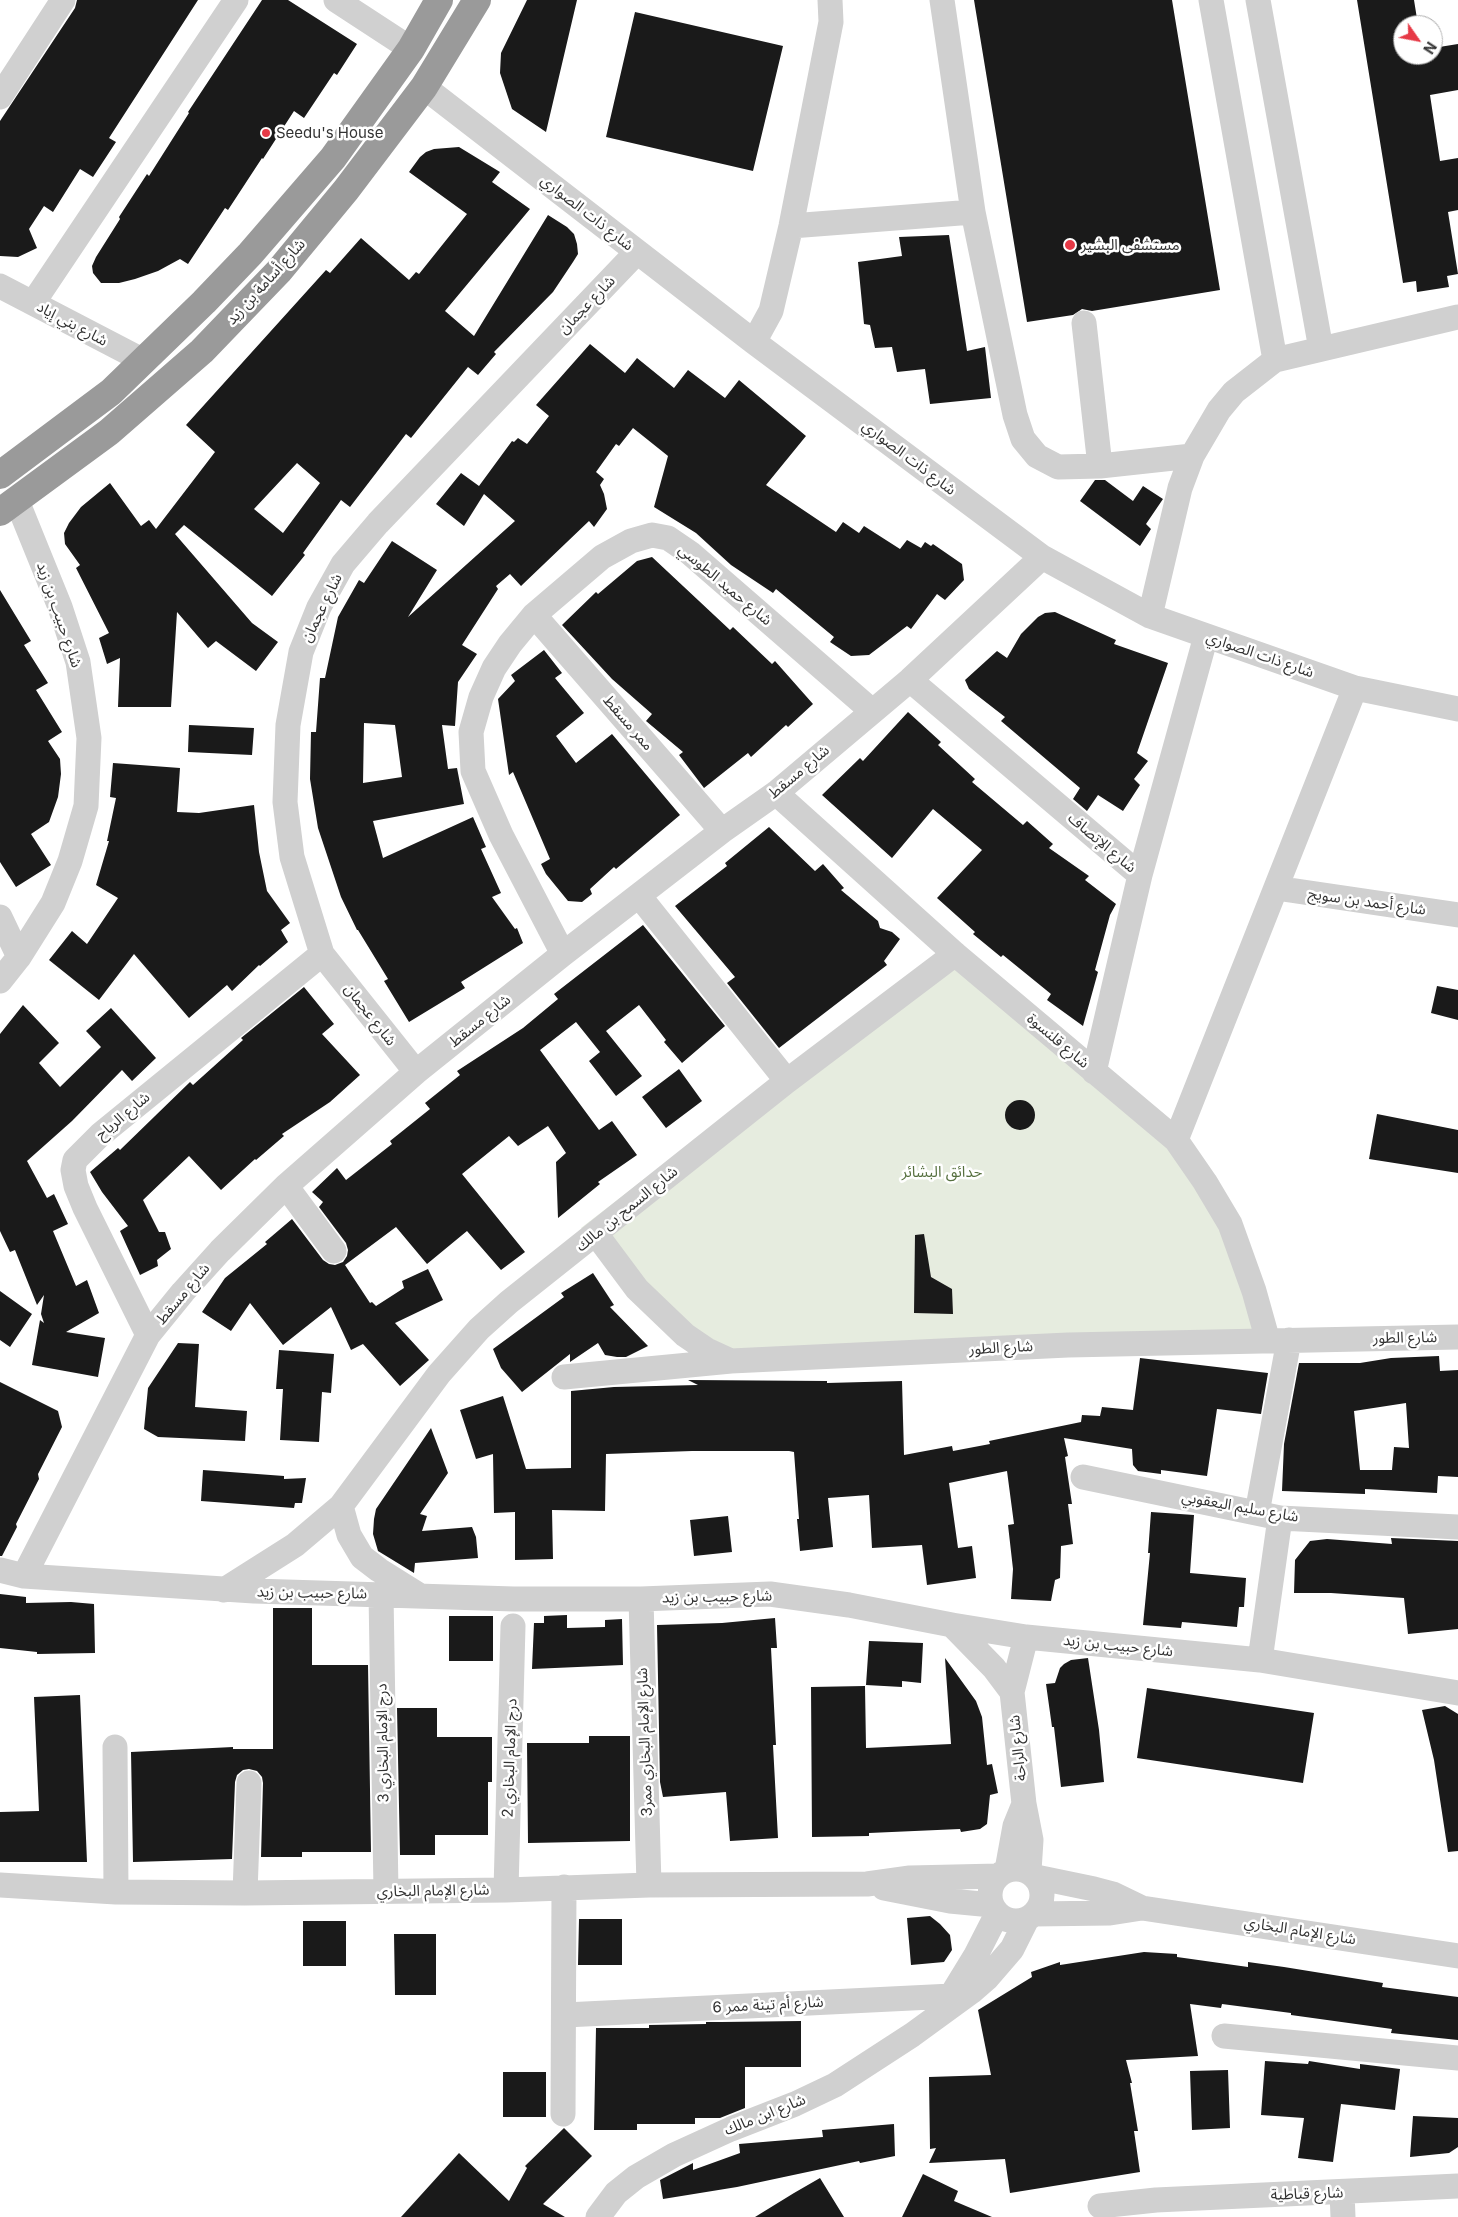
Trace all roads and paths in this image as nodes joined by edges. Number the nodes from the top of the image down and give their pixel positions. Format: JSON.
{"nodes":[{"id":1,"x":63,"y":0,"type":"edge"},
{"id":2,"x":236,"y":0,"type":"edge"},
{"id":3,"x":336,"y":0,"type":"edge"},
{"id":4,"x":439,"y":0,"type":"edge"},
{"id":5,"x":477,"y":0,"type":"edge"},
{"id":6,"x":830,"y":0,"type":"edge"},
{"id":7,"x":942,"y":0,"type":"edge"},
{"id":8,"x":1211,"y":0,"type":"edge"},
{"id":9,"x":1258,"y":0,"type":"edge"},
{"id":10,"x":411,"y":49,"type":"junction"},
{"id":11,"x":424,"y":87,"type":"junction"},
{"id":12,"x":0,"y":97,"type":"edge"},
{"id":13,"x":973,"y":212,"type":"junction"},
{"id":14,"x":791,"y":226,"type":"junction"},
{"id":15,"x":637,"y":252,"type":"junction"},
{"id":16,"x":0,"y":286,"type":"edge"},
{"id":17,"x":32,"y":303,"type":"junction"},
{"id":18,"x":1458,"y":317,"type":"edge"},
{"id":19,"x":1084,"y":323,"type":"dead end"},
{"id":20,"x":754,"y":342,"type":"junction"},
{"id":21,"x":1321,"y":349,"type":"junction"},
{"id":22,"x":1275,"y":360,"type":"junction"},
{"id":23,"x":144,"y":361,"type":"junction"},
{"id":24,"x":1192,"y":456,"type":"junction"},
{"id":25,"x":1100,"y":466,"type":"junction"},
{"id":26,"x":0,"y":476,"type":"edge"},
{"id":27,"x":9,"y":506,"type":"edge"},
{"id":28,"x":1042,"y":557,"type":"junction"},
{"id":29,"x":534,"y":615,"type":"junction"},
{"id":30,"x":1150,"y":616,"type":"junction"},
{"id":31,"x":1206,"y":636,"type":"junction"},
{"id":32,"x":910,"y":680,"type":"junction"},
{"id":33,"x":1355,"y":688,"type":"junction"},
{"id":34,"x":1458,"y":709,"type":"edge"},
{"id":35,"x":872,"y":711,"type":"junction"},
{"id":36,"x":776,"y":793,"type":"junction"},
{"id":37,"x":722,"y":831,"type":"junction"},
{"id":38,"x":1140,"y":875,"type":"junction"},
{"id":39,"x":1276,"y":888,"type":"junction"},
{"id":40,"x":640,"y":897,"type":"junction"},
{"id":41,"x":1458,"y":915,"type":"edge"},
{"id":42,"x":0,"y":918,"type":"edge"},
{"id":43,"x":322,"y":954,"type":"junction"},
{"id":44,"x":563,"y":954,"type":"junction"},
{"id":45,"x":955,"y":954,"type":"junction"},
{"id":46,"x":19,"y":957,"type":"junction"},
{"id":47,"x":0,"y":981,"type":"edge"},
{"id":48,"x":416,"y":1072,"type":"junction"},
{"id":49,"x":1094,"y":1072,"type":"junction"},
{"id":50,"x":787,"y":1081,"type":"junction"},
{"id":51,"x":1176,"y":1140,"type":"junction"},
{"id":52,"x":286,"y":1186,"type":"junction"},
{"id":53,"x":596,"y":1234,"type":"junction"},
{"id":54,"x":334,"y":1251,"type":"dead end"},
{"id":55,"x":148,"y":1335,"type":"junction"},
{"id":56,"x":1458,"y":1337,"type":"edge"},
{"id":57,"x":1278,"y":1340,"type":"junction"},
{"id":58,"x":731,"y":1361,"type":"junction"},
{"id":59,"x":564,"y":1377,"type":"dead end"},
{"id":60,"x":1083,"y":1477,"type":"dead end"},
{"id":61,"x":341,"y":1506,"type":"junction"},
{"id":62,"x":1269,"y":1516,"type":"junction"},
{"id":63,"x":1458,"y":1527,"type":"edge"},
{"id":64,"x":0,"y":1570,"type":"edge"},
{"id":65,"x":24,"y":1576,"type":"junction"},
{"id":66,"x":224,"y":1590,"type":"junction"},
{"id":67,"x":380,"y":1594,"type":"junction"},
{"id":68,"x":419,"y":1596,"type":"junction"},
{"id":69,"x":641,"y":1599,"type":"junction"},
{"id":70,"x":952,"y":1625,"type":"junction"},
{"id":71,"x":513,"y":1626,"type":"dead end"},
{"id":72,"x":1026,"y":1637,"type":"junction"},
{"id":73,"x":1260,"y":1660,"type":"junction"},
{"id":74,"x":1012,"y":1692,"type":"junction"},
{"id":75,"x":1458,"y":1692,"type":"edge"},
{"id":76,"x":115,"y":1747,"type":"dead end"},
{"id":77,"x":248,"y":1783,"type":"dead end"},
{"id":78,"x":1018,"y":1873,"type":"junction"},
{"id":79,"x":0,"y":1884,"type":"edge"},
{"id":80,"x":866,"y":1884,"type":"junction"},
{"id":81,"x":648,"y":1885,"type":"junction"},
{"id":82,"x":564,"y":1887,"type":"junction"},
{"id":83,"x":506,"y":1890,"type":"junction"},
{"id":84,"x":386,"y":1891,"type":"junction"},
{"id":85,"x":116,"y":1892,"type":"junction"},
{"id":86,"x":246,"y":1893,"type":"junction"},
{"id":87,"x":1142,"y":1908,"type":"junction"},
{"id":88,"x":995,"y":1910,"type":"junction"},
{"id":89,"x":1030,"y":1917,"type":"junction"},
{"id":90,"x":1458,"y":1956,"type":"edge"},
{"id":91,"x":962,"y":1994,"type":"junction"},
{"id":92,"x":565,"y":2015,"type":"junction"},
{"id":93,"x":1224,"y":2036,"type":"dead end"},
{"id":94,"x":1458,"y":2058,"type":"edge"},
{"id":95,"x":563,"y":2114,"type":"dead end"},
{"id":96,"x":1458,"y":2186,"type":"edge"},
{"id":97,"x":1342,"y":2192,"type":"junction"},
{"id":98,"x":1100,"y":2206,"type":"dead end"},
{"id":99,"x":1156,"y":2208,"type":"edge"},
{"id":100,"x":598,"y":2217,"type":"edge"},
{"id":101,"x":1343,"y":2217,"type":"edge"}],
"edges":[{"from":1,"to":12,"type":"street"},
{"from":2,"to":17,"type":"street"},
{"from":3,"to":10,"type":"street"},
{"from":4,"to":10,"type":"highway","name":"شارع أسامة بن زيد"},
{"from":5,"to":11,"type":"highway","name":"شارع أسامة بن زيد"},
{"from":6,"to":14,"type":"street"},
{"from":7,"to":13,"type":"street"},
{"from":8,"to":22,"type":"street"},
{"from":9,"to":21,"type":"street"},
{"from":10,"to":23,"type":"highway","name":"شارع أسامة بن زيد"},
{"from":11,"to":15,"type":"street","name":"شارع ذات الصواري"},
{"from":11,"to":27,"type":"highway","name":"شارع أسامة بن زيد"},
{"from":13,"to":14,"type":"street"},
{"from":13,"to":25,"type":"street"},
{"from":14,"to":20,"type":"street"},
{"from":15,"to":20,"type":"street","name":"شارع ذات الصواري"},
{"from":15,"to":43,"type":"street","name":"شارع عجمان"},
{"from":16,"to":17,"type":"street","name":"شارع بني إياد"},
{"from":17,"to":23,"type":"street","name":"شارع بني إياد"},
{"from":18,"to":21,"type":"street"},
{"from":19,"to":25,"type":"street"},
{"from":20,"to":28,"type":"street","name":"شارع ذات الصواري"},
{"from":21,"to":22,"type":"street"},
{"from":22,"to":24,"type":"street"},
{"from":23,"to":26,"type":"highway","name":"شارع أسامة بن زيد"},
{"from":24,"to":25,"type":"street"},
{"from":24,"to":30,"type":"street"},
{"from":27,"to":46,"type":"street","name":"شارع حبيب بن زيد"},
{"from":28,"to":30,"type":"street","name":"شارع ذات الصواري"},
{"from":28,"to":32,"type":"street","name":"شارع مسقط"},
{"from":29,"to":35,"type":"street","name":"شارع حميد الطوسي"},
{"from":29,"to":37,"type":"street","name":"ممر مسقط"},
{"from":29,"to":44,"type":"street","name":"شارع حميد الطوسي"},
{"from":30,"to":31,"type":"street","name":"شارع ذات الصواري"},
{"from":31,"to":33,"type":"street","name":"شارع ذات الصواري"},
{"from":31,"to":38,"type":"street"},
{"from":32,"to":35,"type":"street","name":"شارع مسقط"},
{"from":32,"to":38,"type":"street","name":"شارع الإتصاف"},
{"from":33,"to":34,"type":"street","name":"شارع ذات الصواري"},
{"from":33,"to":39,"type":"street"},
{"from":35,"to":36,"type":"street","name":"شارع مسقط"},
{"from":36,"to":37,"type":"street","name":"شارع مسقط"},
{"from":36,"to":45,"type":"street","name":"شارع قلنسوة"},
{"from":37,"to":40,"type":"street","name":"شارع مسقط"},
{"from":38,"to":49,"type":"street","name":"شارع الإتصاف"},
{"from":39,"to":41,"type":"street","name":"شارع أحمد بن سويج"},
{"from":39,"to":51,"type":"street"},
{"from":40,"to":44,"type":"street","name":"شارع مسقط"},
{"from":40,"to":50,"type":"street"},
{"from":42,"to":46,"type":"street"},
{"from":43,"to":48,"type":"street","name":"شارع عجمان"},
{"from":43,"to":55,"type":"street","name":"شارع الرياح"},
{"from":44,"to":48,"type":"street","name":"شارع مسقط"},
{"from":45,"to":49,"type":"street","name":"شارع قلنسوة"},
{"from":45,"to":50,"type":"street","name":"شارع السمح بن مالك"},
{"from":46,"to":47,"type":"street","name":"شارع حبيب بن زيد"},
{"from":48,"to":52,"type":"street","name":"شارع مسقط"},
{"from":49,"to":51,"type":"street","name":"شارع قلنسوة"},
{"from":50,"to":53,"type":"street","name":"شارع السمح بن مالك"},
{"from":51,"to":57,"type":"street","name":"شارع قلنسوة"},
{"from":52,"to":54,"type":"street"},
{"from":52,"to":55,"type":"street","name":"شارع مسقط"},
{"from":53,"to":58,"type":"street","name":"شارع الطور"},
{"from":53,"to":61,"type":"street","name":"شارع السمح بن مالك"},
{"from":55,"to":65,"type":"street","name":"شارع مسقط"},
{"from":56,"to":57,"type":"street","name":"شارع الطور"},
{"from":57,"to":58,"type":"street","name":"شارع الطور"},
{"from":57,"to":62,"type":"street"},
{"from":58,"to":59,"type":"street"},
{"from":60,"to":62,"type":"street","name":"شارع سليم اليعقوبي"},
{"from":61,"to":66,"type":"street","name":"شارع السمح بن مالك"},
{"from":61,"to":68,"type":"street"},
{"from":62,"to":63,"type":"street","name":"شارع سليم اليعقوبي"},
{"from":62,"to":73,"type":"street"},
{"from":64,"to":65,"type":"street","name":"شارع حبيب بن زيد"},
{"from":65,"to":66,"type":"street","name":"شارع حبيب بن زيد"},
{"from":66,"to":67,"type":"street","name":"شارع حبيب بن زيد"},
{"from":67,"to":68,"type":"street","name":"شارع حبيب بن زيد"},
{"from":67,"to":84,"type":"street","name":"درج الإمام البخاري 3"},
{"from":68,"to":69,"type":"street","name":"شارع حبيب بن زيد"},
{"from":69,"to":70,"type":"street","name":"شارع حبيب بن زيد"},
{"from":69,"to":81,"type":"street","name":"شارع الإمام البخاري ممر3"},
{"from":70,"to":72,"type":"street","name":"شارع حبيب بن زيد"},
{"from":70,"to":74,"type":"street"},
{"from":71,"to":83,"type":"street","name":"درج الإمام البخاري 2"},
{"from":72,"to":73,"type":"street","name":"شارع حبيب بن زيد"},
{"from":72,"to":74,"type":"street","name":"شارع الراحة"},
{"from":73,"to":75,"type":"street","name":"شارع حبيب بن زيد"},
{"from":74,"to":78,"type":"street","name":"شارع الراحة"},
{"from":76,"to":85,"type":"street"},
{"from":77,"to":86,"type":"street"},
{"from":78,"to":80,"type":"street","name":"شارع الإمام البخاري"},
{"from":78,"to":87,"type":"street","name":"شارع الإمام البخاري"},
{"from":78,"to":88,"type":"street"},
{"from":78,"to":89,"type":"street"},
{"from":79,"to":85,"type":"street","name":"شارع الإمام البخاري"},
{"from":80,"to":81,"type":"street","name":"شارع الإمام البخاري"},
{"from":80,"to":88,"type":"street","name":"شارع الإمام البخاري"},
{"from":81,"to":82,"type":"street","name":"شارع الإمام البخاري"},
{"from":82,"to":83,"type":"street","name":"شارع الإمام البخاري"},
{"from":82,"to":92,"type":"street"},
{"from":83,"to":84,"type":"street","name":"شارع الإمام البخاري"},
{"from":84,"to":86,"type":"street","name":"شارع الإمام البخاري"},
{"from":85,"to":86,"type":"street","name":"شارع الإمام البخاري"},
{"from":87,"to":89,"type":"street","name":"شارع الإمام البخاري"},
{"from":87,"to":90,"type":"street","name":"شارع الإمام البخاري"},
{"from":88,"to":89,"type":"street"},
{"from":88,"to":91,"type":"street","name":"شارع ابن مالك"},
{"from":89,"to":91,"type":"street","name":"شارع ابن مالك"},
{"from":91,"to":92,"type":"street","name":"شارع أم تينة ممر 6"},
{"from":91,"to":100,"type":"street","name":"شارع ابن مالك"},
{"from":92,"to":95,"type":"street"},
{"from":93,"to":94,"type":"street"},
{"from":96,"to":97,"type":"street","name":"شارع قباطية"},
{"from":97,"to":99,"type":"street","name":"شارع قباطية"},
{"from":97,"to":101,"type":"street"},
{"from":98,"to":99,"type":"street","name":"شارع قباطية"}]}
